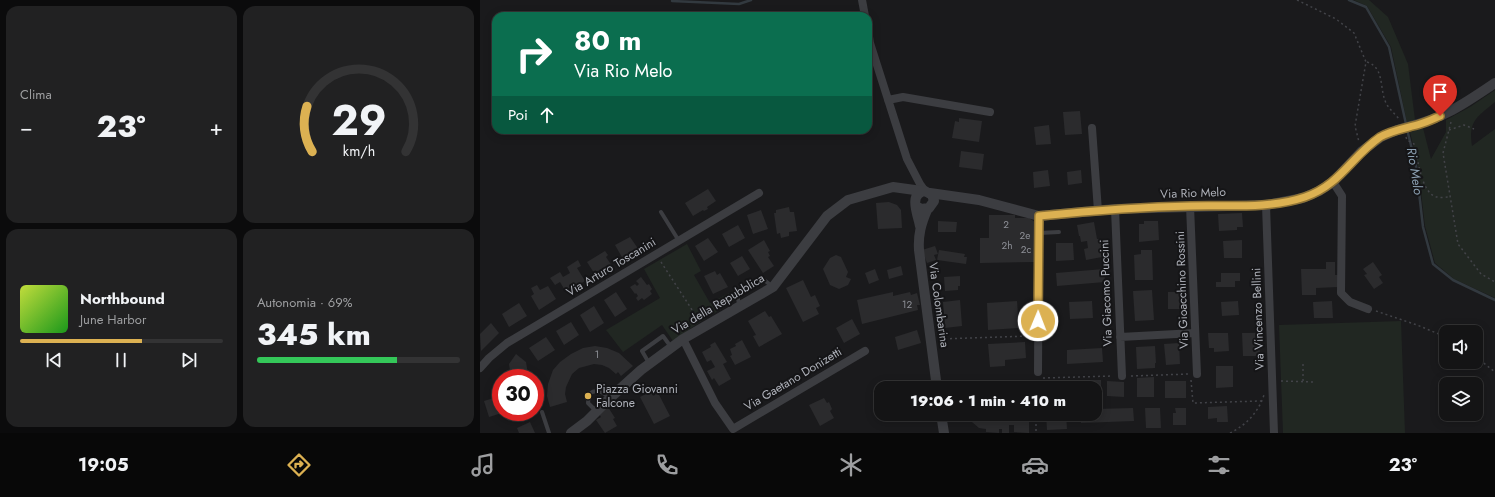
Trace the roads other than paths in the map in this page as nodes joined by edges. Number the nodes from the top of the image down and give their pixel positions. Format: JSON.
{"nodes":[{"id":1,"x":862,"y":0,"type":"edge"},
{"id":2,"x":864,"y":12,"type":"edge"},
{"id":3,"x":872,"y":49,"type":"edge"},
{"id":4,"x":1495,"y":83,"type":"edge"},
{"id":5,"x":888,"y":100,"type":"junction"},
{"id":6,"x":990,"y":112,"type":"dead end"},
{"id":7,"x":1092,"y":128,"type":"dead end"},
{"id":8,"x":1333,"y":182,"type":"junction"},
{"id":9,"x":893,"y":187,"type":"junction"},
{"id":10,"x":926,"y":192,"type":"junction"},
{"id":11,"x":759,"y":193,"type":"dead end"},
{"id":12,"x":958,"y":197,"type":"junction"},
{"id":13,"x":916,"y":204,"type":"junction"},
{"id":14,"x":1266,"y":204,"type":"junction"},
{"id":15,"x":1190,"y":206,"type":"junction"},
{"id":16,"x":929,"y":208,"type":"junction"},
{"id":17,"x":1115,"y":209,"type":"junction"},
{"id":18,"x":1098,"y":211,"type":"junction"},
{"id":19,"x":661,"y":212,"type":"dead end"},
{"id":20,"x":1039,"y":216,"type":"junction"},
{"id":21,"x":920,"y":226,"type":"junction"},
{"id":22,"x":1060,"y":232,"type":"dead end"},
{"id":23,"x":1039,"y":233,"type":"junction"},
{"id":24,"x":679,"y":241,"type":"junction"},
{"id":25,"x":773,"y":287,"type":"junction"},
{"id":26,"x":740,"y":307,"type":"junction"},
{"id":27,"x":1368,"y":309,"type":"road end"},
{"id":28,"x":1195,"y":333,"type":"junction"},
{"id":29,"x":683,"y":338,"type":"junction"},
{"id":30,"x":1120,"y":338,"type":"junction"},
{"id":31,"x":671,"y":348,"type":"junction"},
{"id":32,"x":865,"y":351,"type":"dead end"},
{"id":33,"x":650,"y":364,"type":"junction"},
{"id":34,"x":480,"y":368,"type":"edge"},
{"id":35,"x":1038,"y":372,"type":"dead end"},
{"id":36,"x":1194,"y":374,"type":"road end"},
{"id":37,"x":1122,"y":376,"type":"dead end"},
{"id":38,"x":936,"y":381,"type":"edge"},
{"id":39,"x":610,"y":398,"type":"junction"},
{"id":40,"x":596,"y":411,"type":"junction"},
{"id":41,"x":544,"y":418,"type":"edge"},
{"id":42,"x":942,"y":421,"type":"edge"},
{"id":43,"x":549,"y":433,"type":"edge"},
{"id":44,"x":571,"y":433,"type":"edge"},
{"id":45,"x":944,"y":433,"type":"edge"},
{"id":46,"x":1274,"y":433,"type":"edge"}],
"edges":[{"from":1,"to":2,"type":"street"},
{"from":3,"to":5,"type":"street"},
{"from":4,"to":8,"type":"street","name":"Via Rio Melo"},
{"from":5,"to":6,"type":"street"},
{"from":5,"to":10,"type":"street"},
{"from":7,"to":18,"type":"street"},
{"from":8,"to":14,"type":"street","name":"Via Rio Melo"},
{"from":8,"to":27,"type":"street"},
{"from":9,"to":10,"type":"street","name":"Via della Repubblica"},
{"from":9,"to":13,"type":"street"},
{"from":9,"to":25,"type":"street","name":"Via della Repubblica"},
{"from":10,"to":12,"type":"street","name":"Via Rio Melo"},
{"from":10,"to":13,"type":"street"},
{"from":10,"to":16,"type":"street"},
{"from":11,"to":24,"type":"street","name":"Via Arturo Toscanini"},
{"from":12,"to":16,"type":"street","name":"Via Rio Melo"},
{"from":12,"to":20,"type":"street","name":"Via Rio Melo"},
{"from":13,"to":16,"type":"street"},
{"from":13,"to":21,"type":"street","name":"Via Colombarina"},
{"from":14,"to":15,"type":"street","name":"Via Rio Melo"},
{"from":14,"to":46,"type":"street","name":"Via Vincenzo Bellini"},
{"from":15,"to":17,"type":"street","name":"Via Rio Melo"},
{"from":15,"to":28,"type":"street","name":"Via Gioacchino Rossini"},
{"from":16,"to":21,"type":"street","name":"Via Colombarina"},
{"from":17,"to":18,"type":"street","name":"Via Rio Melo"},
{"from":17,"to":30,"type":"street","name":"Via Giacomo Puccini"},
{"from":18,"to":20,"type":"street","name":"Via Rio Melo"},
{"from":19,"to":24,"type":"lane"},
{"from":20,"to":23,"type":"street"},
{"from":21,"to":38,"type":"street","name":"Via Colombarina"},
{"from":22,"to":23,"type":"lane"},
{"from":23,"to":35,"type":"street"},
{"from":24,"to":34,"type":"street","name":"Via Arturo Toscanini"},
{"from":25,"to":26,"type":"street","name":"Via della Repubblica"},
{"from":25,"to":26,"type":"lane"},
{"from":26,"to":29,"type":"street","name":"Via della Repubblica"},
{"from":28,"to":30,"type":"street"},
{"from":28,"to":36,"type":"street","name":"Via Gioacchino Rossini"},
{"from":29,"to":31,"type":"street","name":"Via della Repubblica"},
{"from":29,"to":32,"type":"street","name":"Via Gaetano Donizetti"},
{"from":30,"to":37,"type":"street","name":"Via Giacomo Puccini"},
{"from":31,"to":33,"type":"street","name":"Via della Repubblica"},
{"from":31,"to":33,"type":"lane"},
{"from":33,"to":39,"type":"street","name":"Via della Repubblica"},
{"from":39,"to":40,"type":"street","name":"Via della Repubblica"},
{"from":39,"to":40,"type":"lane"},
{"from":40,"to":44,"type":"street","name":"Via della Repubblica"},
{"from":41,"to":43,"type":"lane"},
{"from":42,"to":45,"type":"street"}]}
